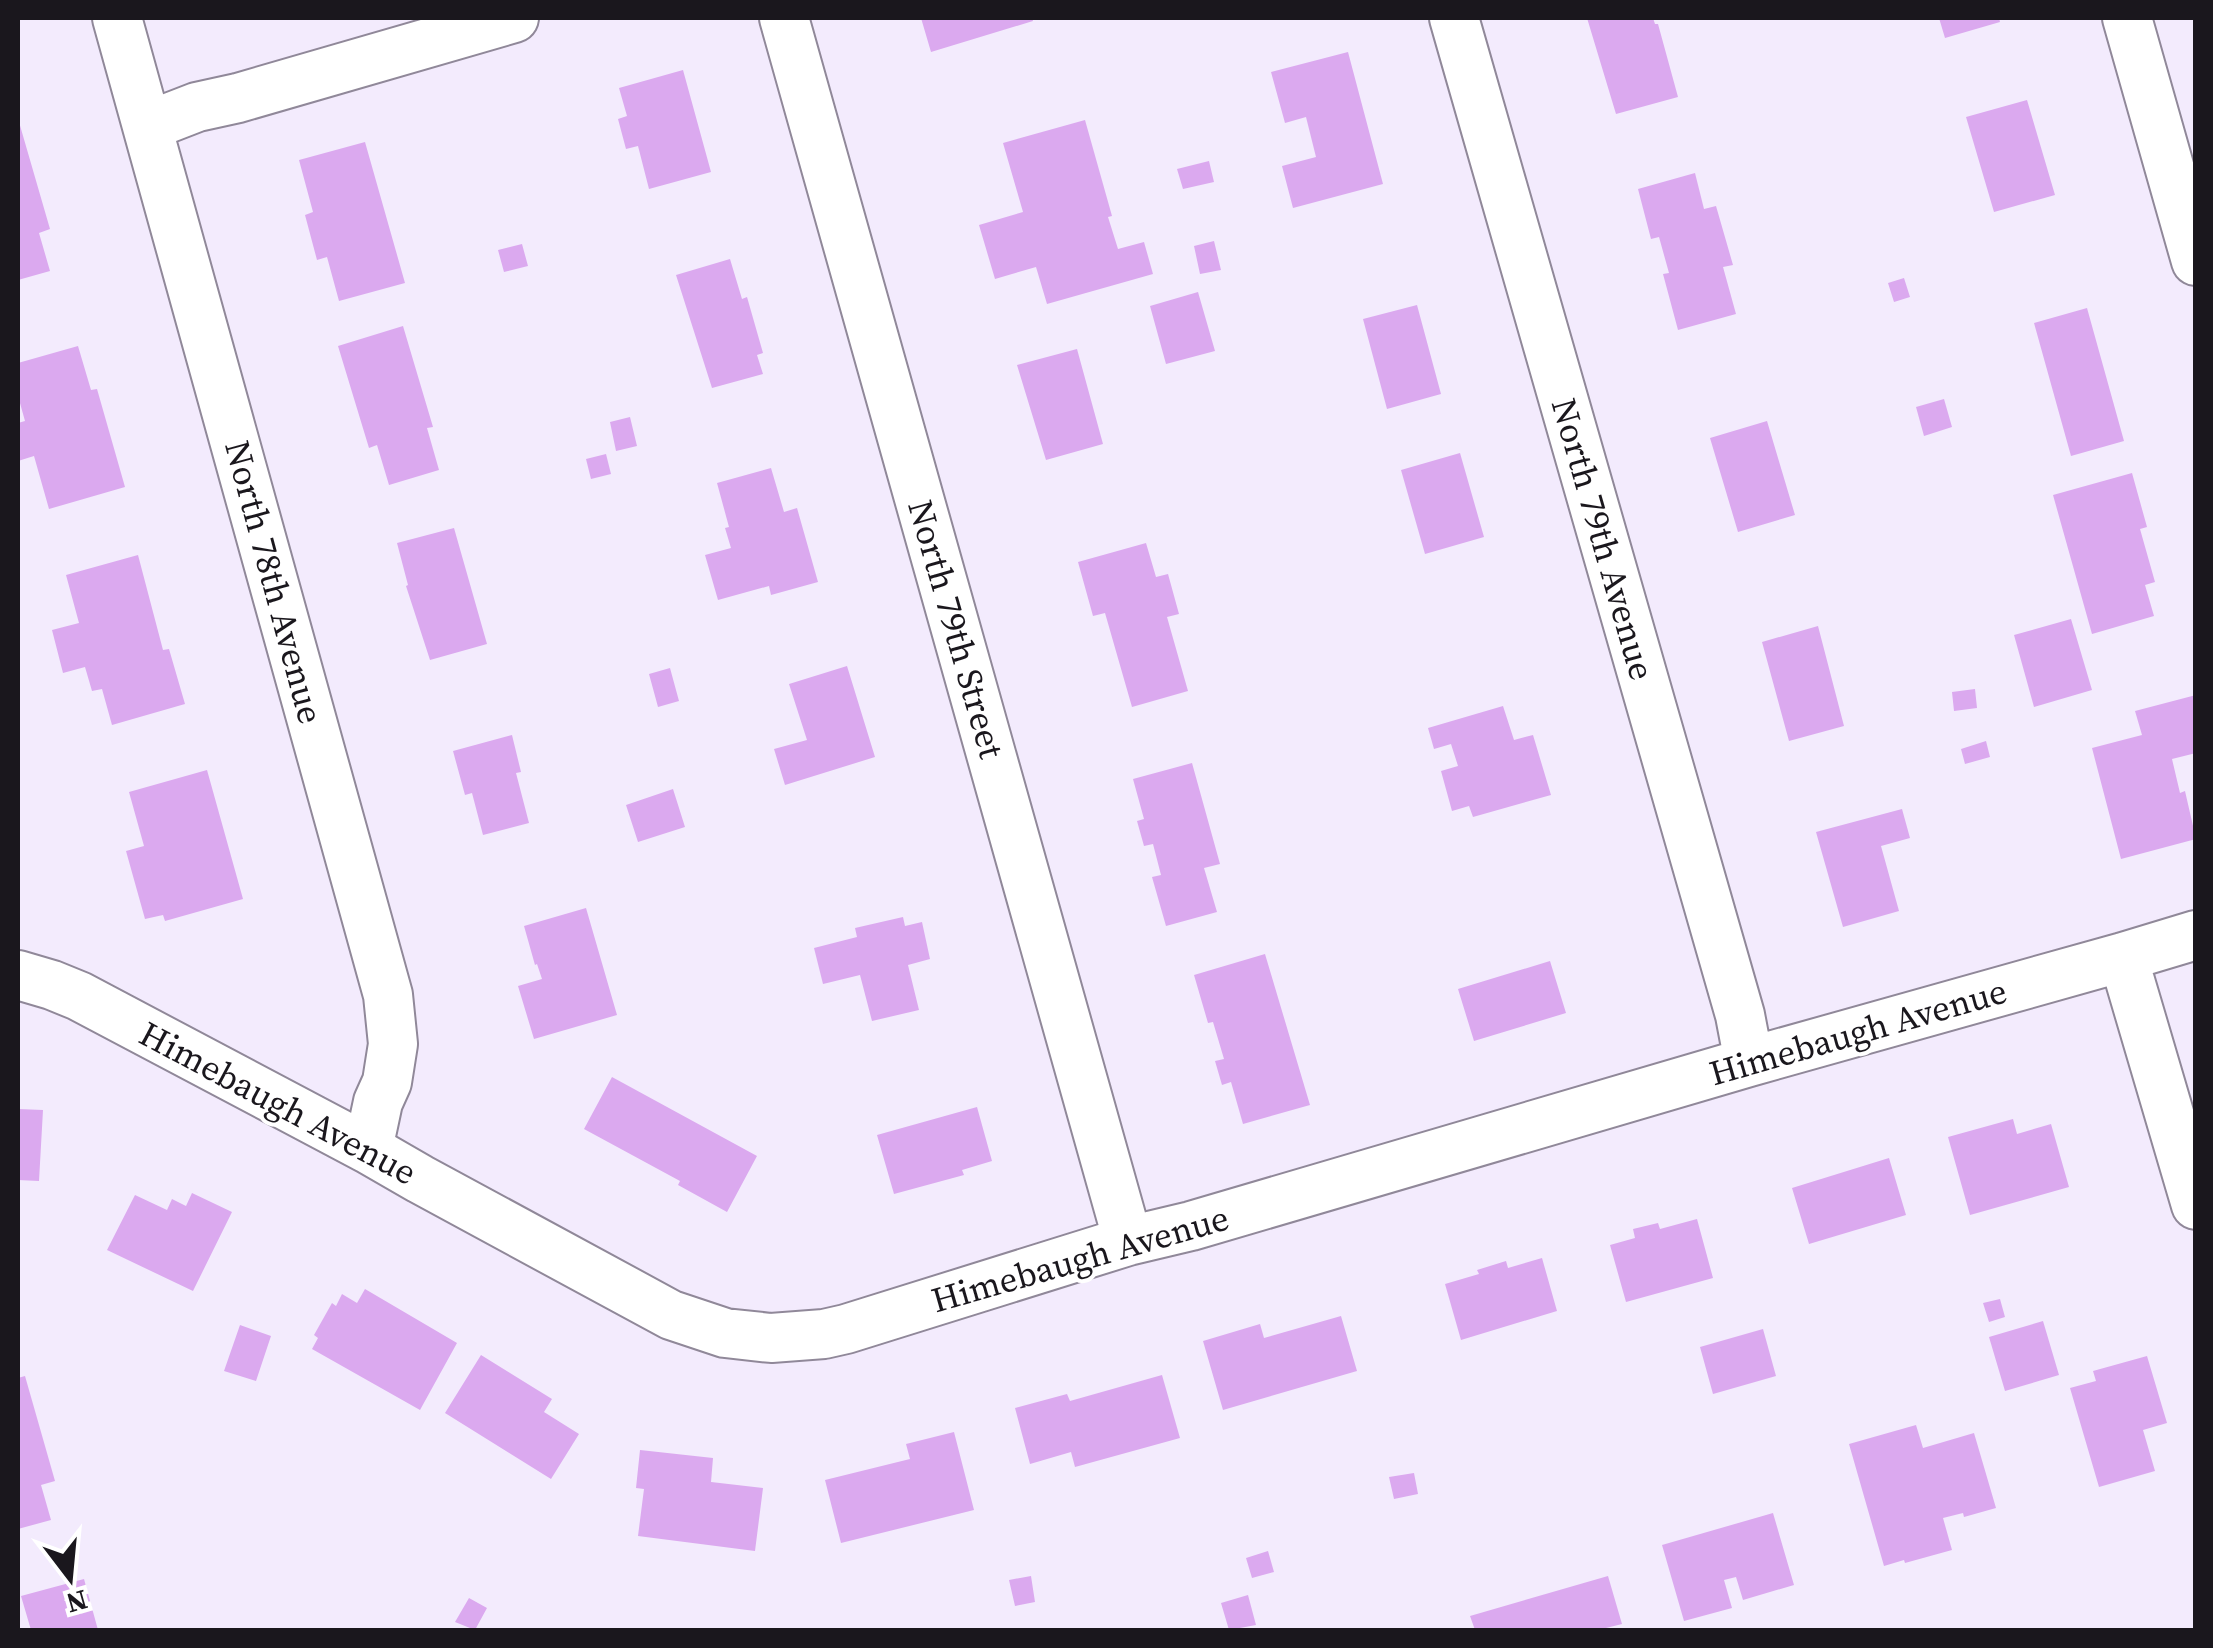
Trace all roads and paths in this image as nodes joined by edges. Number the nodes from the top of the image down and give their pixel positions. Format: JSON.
{"nodes":[{"id":1,"x":117,"y":18,"type":"edge"},
{"id":2,"x":514,"y":18,"type":"edge"},
{"id":3,"x":784,"y":18,"type":"edge"},
{"id":4,"x":1454,"y":18,"type":"edge"},
{"id":5,"x":2127,"y":18,"type":"edge"},
{"id":6,"x":148,"y":126,"type":"junction"},
{"id":7,"x":2196,"y":261,"type":"edge"},
{"id":8,"x":2196,"y":935,"type":"edge"},
{"id":9,"x":2123,"y":958,"type":"junction"},
{"id":10,"x":18,"y":975,"type":"edge"},
{"id":11,"x":1749,"y":1062,"type":"junction"},
{"id":12,"x":368,"y":1149,"type":"junction"},
{"id":13,"x":2196,"y":1206,"type":"edge"},
{"id":14,"x":1128,"y":1241,"type":"junction"}],
"edges":[{"from":1,"to":6,"type":"street","name":"North 78th Avenue"},
{"from":2,"to":6,"type":"street"},
{"from":3,"to":14,"type":"street","name":"North 79th Street"},
{"from":4,"to":11,"type":"street","name":"North 79th Avenue"},
{"from":5,"to":7,"type":"street"},
{"from":6,"to":12,"type":"street","name":"North 78th Avenue"},
{"from":8,"to":9,"type":"street","name":"Himebaugh Avenue"},
{"from":9,"to":11,"type":"street","name":"Himebaugh Avenue"},
{"from":9,"to":13,"type":"street"},
{"from":10,"to":12,"type":"street","name":"Himebaugh Avenue"},
{"from":11,"to":14,"type":"street","name":"Himebaugh Avenue"},
{"from":12,"to":14,"type":"street","name":"Himebaugh Avenue"}]}
